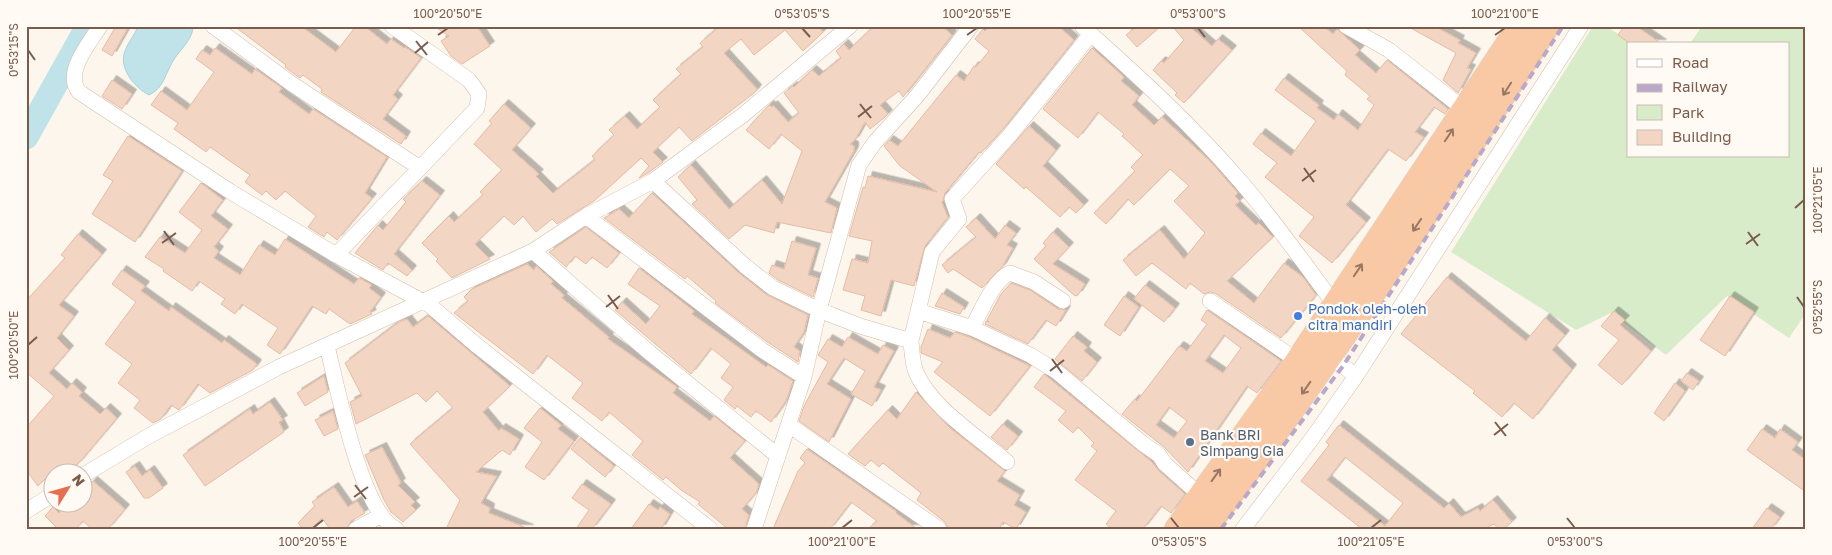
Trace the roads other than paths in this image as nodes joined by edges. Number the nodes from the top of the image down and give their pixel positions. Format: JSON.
{"nodes":[{"id":1,"x":100,"y":26,"type":"edge"},
{"id":2,"x":213,"y":26,"type":"edge"},
{"id":3,"x":392,"y":26,"type":"edge"},
{"id":4,"x":850,"y":26,"type":"edge"},
{"id":5,"x":971,"y":26,"type":"edge"},
{"id":6,"x":1346,"y":26,"type":"edge"},
{"id":7,"x":1547,"y":26,"type":"edge"},
{"id":8,"x":1581,"y":26,"type":"edge"},
{"id":9,"x":1086,"y":30,"type":"edge"},
{"id":10,"x":1522,"y":37,"type":"edge"},
{"id":11,"x":1465,"y":110,"type":"junction"},
{"id":12,"x":420,"y":168,"type":"junction"},
{"id":13,"x":653,"y":181,"type":"junction"},
{"id":14,"x":586,"y":216,"type":"junction"},
{"id":15,"x":532,"y":251,"type":"junction"},
{"id":16,"x":336,"y":255,"type":"junction"},
{"id":17,"x":1063,"y":301,"type":"dead end"},
{"id":18,"x":424,"y":302,"type":"junction"},
{"id":19,"x":1210,"y":302,"type":"dead end"},
{"id":20,"x":1335,"y":305,"type":"junction"},
{"id":21,"x":819,"y":310,"type":"junction"},
{"id":22,"x":918,"y":311,"type":"junction"},
{"id":23,"x":972,"y":328,"type":"junction"},
{"id":24,"x":911,"y":341,"type":"junction"},
{"id":25,"x":327,"y":346,"type":"junction"},
{"id":26,"x":1330,"y":355,"type":"junction"},
{"id":27,"x":1298,"y":361,"type":"junction"},
{"id":28,"x":1356,"y":376,"type":"junction"},
{"id":29,"x":804,"y":377,"type":"junction"},
{"id":30,"x":788,"y":425,"type":"junction"},
{"id":31,"x":778,"y":456,"type":"junction"},
{"id":32,"x":1008,"y":462,"type":"dead end"},
{"id":33,"x":92,"y":470,"type":"edge"},
{"id":34,"x":1201,"y":496,"type":"junction"},
{"id":35,"x":42,"y":501,"type":"edge"},
{"id":36,"x":26,"y":511,"type":"edge"},
{"id":37,"x":380,"y":516,"type":"junction"},
{"id":38,"x":356,"y":529,"type":"edge"},
{"id":39,"x":396,"y":529,"type":"edge"},
{"id":40,"x":710,"y":529,"type":"edge"},
{"id":41,"x":754,"y":529,"type":"edge"},
{"id":42,"x":938,"y":529,"type":"edge"},
{"id":43,"x":1177,"y":529,"type":"edge"},
{"id":44,"x":1205,"y":529,"type":"edge"},
{"id":45,"x":1243,"y":529,"type":"edge"}],
"edges":[{"from":1,"to":16,"type":"street"},
{"from":2,"to":12,"type":"street"},
{"from":3,"to":12,"type":"street"},
{"from":4,"to":13,"type":"street"},
{"from":5,"to":21,"type":"street"},
{"from":6,"to":11,"type":"street"},
{"from":7,"to":10,"type":"highway"},
{"from":8,"to":28,"type":"street"},
{"from":9,"to":20,"type":"street"},
{"from":9,"to":22,"type":"street"},
{"from":10,"to":11,"type":"highway"},
{"from":10,"to":26,"type":"highway","one_way":true},
{"from":20,"to":11,"type":"highway","one_way":true},
{"from":12,"to":16,"type":"street"},
{"from":13,"to":14,"type":"street"},
{"from":13,"to":21,"type":"street"},
{"from":14,"to":15,"type":"street"},
{"from":14,"to":29,"type":"street"},
{"from":15,"to":18,"type":"street"},
{"from":15,"to":31,"type":"street"},
{"from":16,"to":18,"type":"street"},
{"from":17,"to":23,"type":"street"},
{"from":18,"to":25,"type":"street"},
{"from":18,"to":40,"type":"street"},
{"from":19,"to":27,"type":"street"},
{"from":20,"to":27,"type":"highway"},
{"from":21,"to":24,"type":"street"},
{"from":21,"to":29,"type":"street"},
{"from":22,"to":23,"type":"street"},
{"from":22,"to":24,"type":"street"},
{"from":23,"to":34,"type":"street"},
{"from":24,"to":32,"type":"street"},
{"from":25,"to":33,"type":"street"},
{"from":25,"to":37,"type":"street"},
{"from":26,"to":28,"type":"street"},
{"from":26,"to":44,"type":"highway","one_way":true},
{"from":34,"to":27,"type":"highway","one_way":true},
{"from":28,"to":45,"type":"street"},
{"from":29,"to":30,"type":"street"},
{"from":30,"to":31,"type":"street"},
{"from":30,"to":42,"type":"street"},
{"from":31,"to":41,"type":"street"},
{"from":34,"to":43,"type":"highway"},
{"from":35,"to":36,"type":"street"},
{"from":37,"to":38,"type":"street"},
{"from":37,"to":39,"type":"street"}]}
